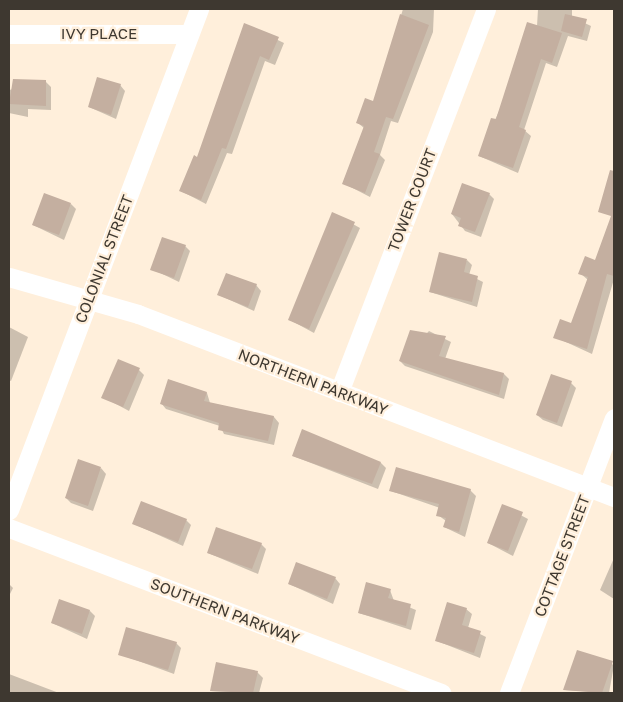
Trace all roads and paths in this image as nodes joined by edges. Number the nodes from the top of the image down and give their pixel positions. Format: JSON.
{"nodes":[{"id":1,"x":199,"y":9,"type":"edge"},
{"id":2,"x":486,"y":9,"type":"edge"},
{"id":3,"x":9,"y":34,"type":"edge"},
{"id":4,"x":189,"y":34,"type":"junction"},
{"id":5,"x":9,"y":277,"type":"edge"},
{"id":6,"x":88,"y":300,"type":"junction"},
{"id":7,"x":339,"y":392,"type":"junction"},
{"id":8,"x":614,"y":418,"type":"edge"},
{"id":9,"x":588,"y":487,"type":"junction"},
{"id":10,"x":614,"y":497,"type":"edge"},
{"id":11,"x":9,"y":510,"type":"edge"},
{"id":12,"x":9,"y":528,"type":"edge"},
{"id":13,"x":442,"y":693,"type":"edge"},
{"id":14,"x":509,"y":693,"type":"edge"}],
"edges":[{"from":1,"to":4,"type":"street","name":"COLONIAL STREET"},
{"from":2,"to":7,"type":"street","name":"TOWER COURT"},
{"from":3,"to":4,"type":"street","name":"IVY PLACE"},
{"from":4,"to":6,"type":"street","name":"COLONIAL STREET"},
{"from":5,"to":6,"type":"street","name":"NORTHERN PARKWAY"},
{"from":6,"to":7,"type":"street","name":"NORTHERN PARKWAY"},
{"from":6,"to":11,"type":"street","name":"COLONIAL STREET"},
{"from":7,"to":9,"type":"street","name":"NORTHERN PARKWAY"},
{"from":8,"to":9,"type":"street","name":"COTTAGE STREET"},
{"from":9,"to":10,"type":"street","name":"NORTHERN PARKWAY"},
{"from":9,"to":14,"type":"street","name":"COTTAGE STREET"},
{"from":12,"to":13,"type":"street","name":"SOUTHERN PARKWAY"}]}
